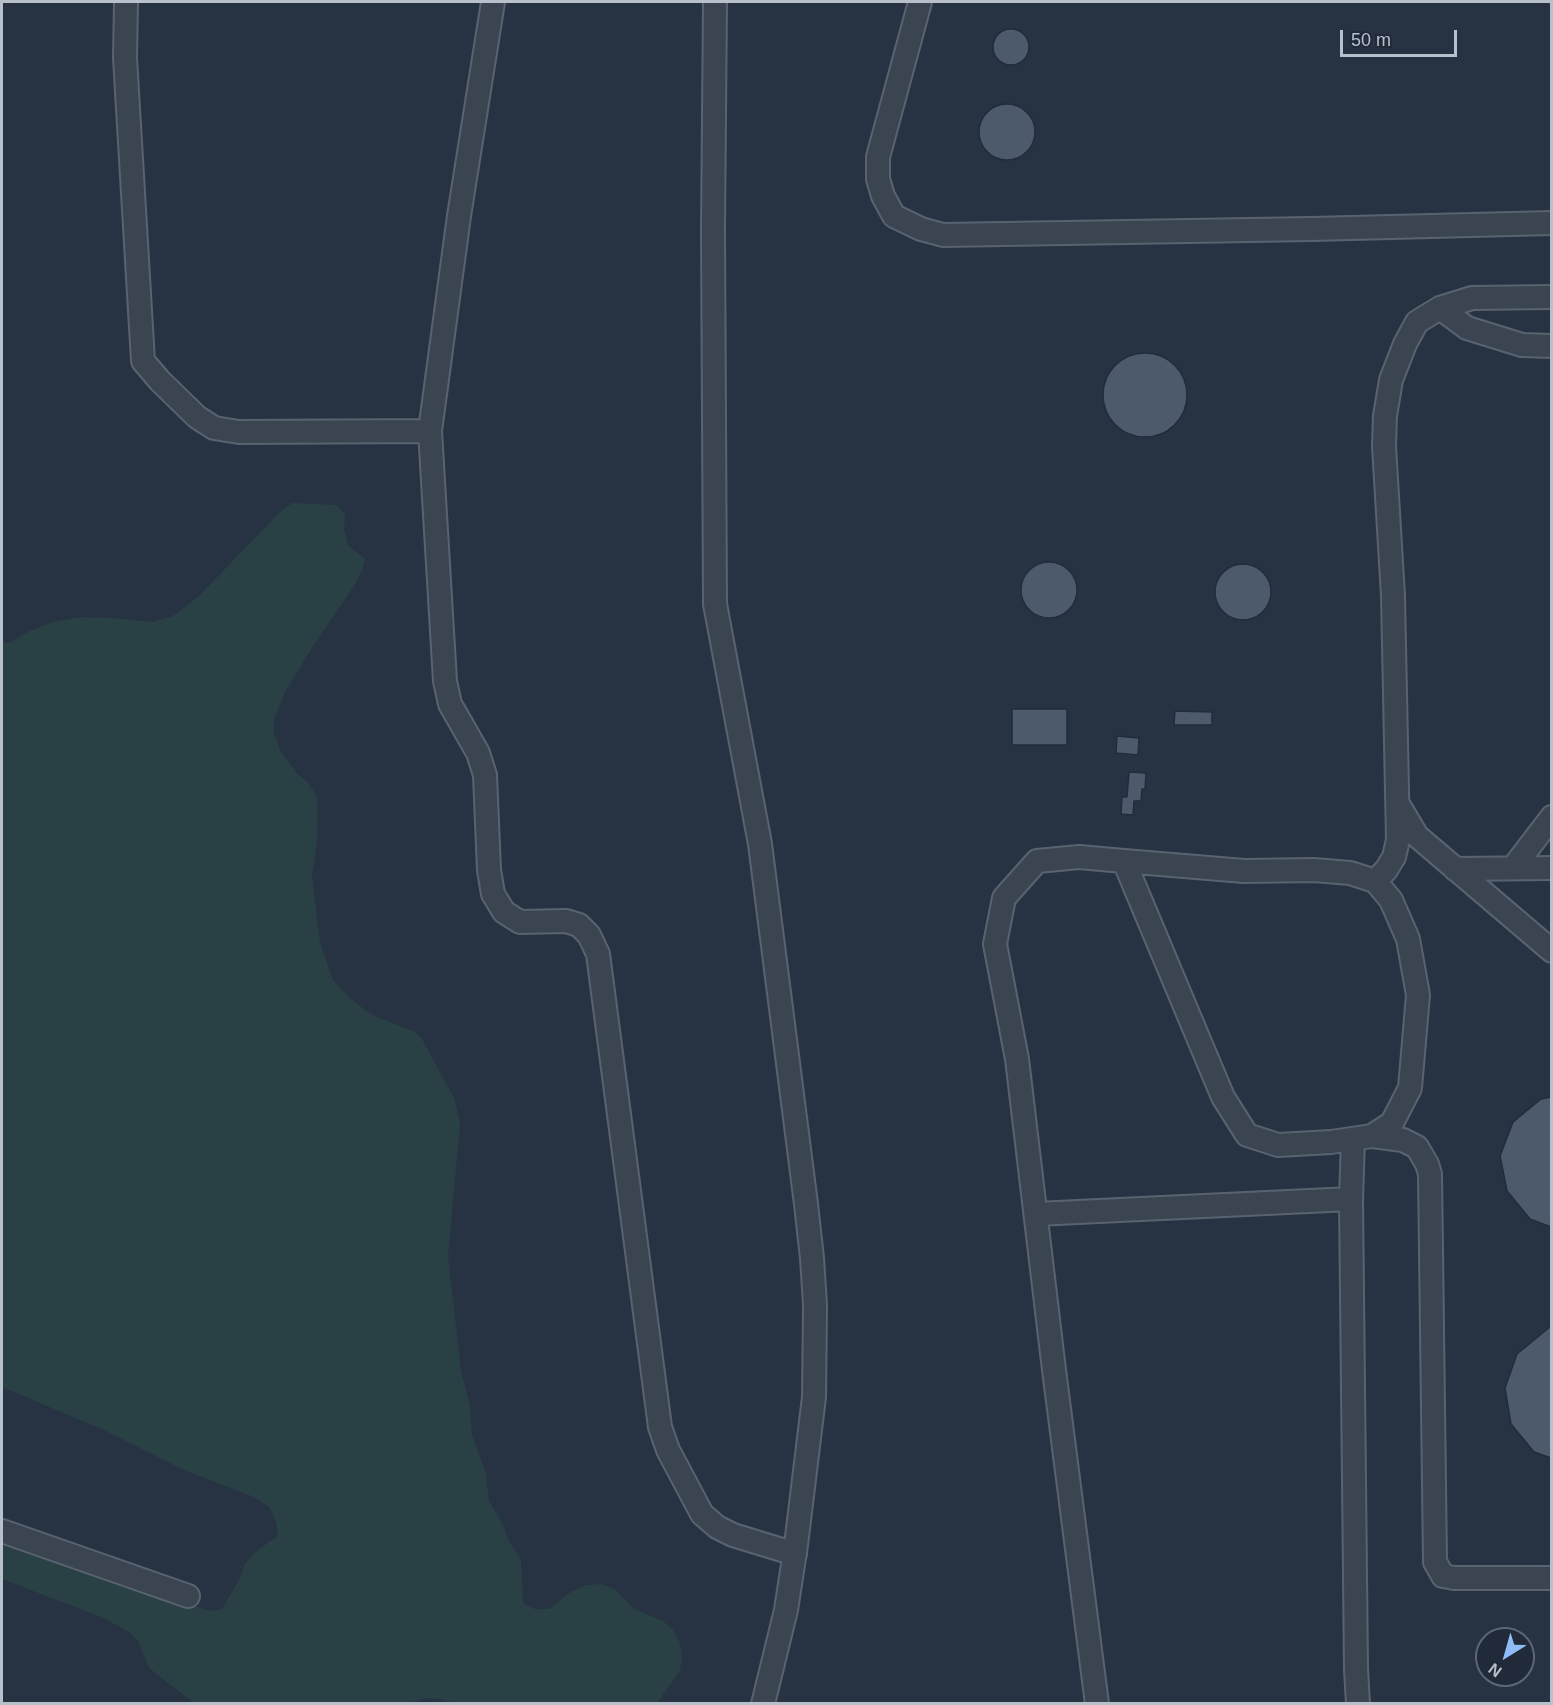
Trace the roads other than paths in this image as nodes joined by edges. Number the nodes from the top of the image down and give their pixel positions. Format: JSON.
{"nodes":[{"id":1,"x":126,"y":2,"type":"edge"},
{"id":2,"x":494,"y":2,"type":"edge"},
{"id":3,"x":715,"y":2,"type":"edge"},
{"id":4,"x":920,"y":2,"type":"edge"},
{"id":5,"x":1551,"y":223,"type":"edge"},
{"id":6,"x":1551,"y":297,"type":"edge"},
{"id":7,"x":1440,"y":308,"type":"junction"},
{"id":8,"x":1551,"y":346,"type":"edge"},
{"id":9,"x":430,"y":431,"type":"junction"},
{"id":10,"x":1396,"y":800,"type":"junction"},
{"id":11,"x":1551,"y":817,"type":"edge"},
{"id":12,"x":1124,"y":861,"type":"junction"},
{"id":13,"x":1513,"y":868,"type":"junction"},
{"id":14,"x":1551,"y":868,"type":"edge"},
{"id":15,"x":1455,"y":869,"type":"junction"},
{"id":16,"x":1375,"y":881,"type":"junction"},
{"id":17,"x":1551,"y":951,"type":"edge"},
{"id":18,"x":1363,"y":1137,"type":"junction"},
{"id":19,"x":1351,"y":1199,"type":"junction"},
{"id":20,"x":1036,"y":1214,"type":"junction"},
{"id":21,"x":2,"y":1531,"type":"edge"},
{"id":22,"x":795,"y":1554,"type":"junction"},
{"id":23,"x":1551,"y":1578,"type":"edge"},
{"id":24,"x":188,"y":1596,"type":"dead end"},
{"id":25,"x":762,"y":1704,"type":"edge"},
{"id":26,"x":1097,"y":1704,"type":"edge"},
{"id":27,"x":1358,"y":1704,"type":"edge"}],
"edges":[{"from":1,"to":9,"type":"street"},
{"from":2,"to":9,"type":"street"},
{"from":3,"to":22,"type":"street"},
{"from":4,"to":5,"type":"street"},
{"from":6,"to":7,"type":"street"},
{"from":7,"to":8,"type":"street"},
{"from":7,"to":10,"type":"street"},
{"from":9,"to":22,"type":"street"},
{"from":10,"to":15,"type":"street"},
{"from":10,"to":16,"type":"street"},
{"from":11,"to":13,"type":"street"},
{"from":12,"to":16,"type":"street"},
{"from":12,"to":18,"type":"street"},
{"from":12,"to":20,"type":"street"},
{"from":13,"to":14,"type":"street"},
{"from":13,"to":15,"type":"street"},
{"from":15,"to":17,"type":"street"},
{"from":16,"to":18,"type":"street"},
{"from":18,"to":19,"type":"street"},
{"from":18,"to":23,"type":"street"},
{"from":19,"to":20,"type":"street"},
{"from":19,"to":27,"type":"street"},
{"from":20,"to":26,"type":"street"},
{"from":21,"to":24,"type":"street"},
{"from":22,"to":25,"type":"street"}]}
